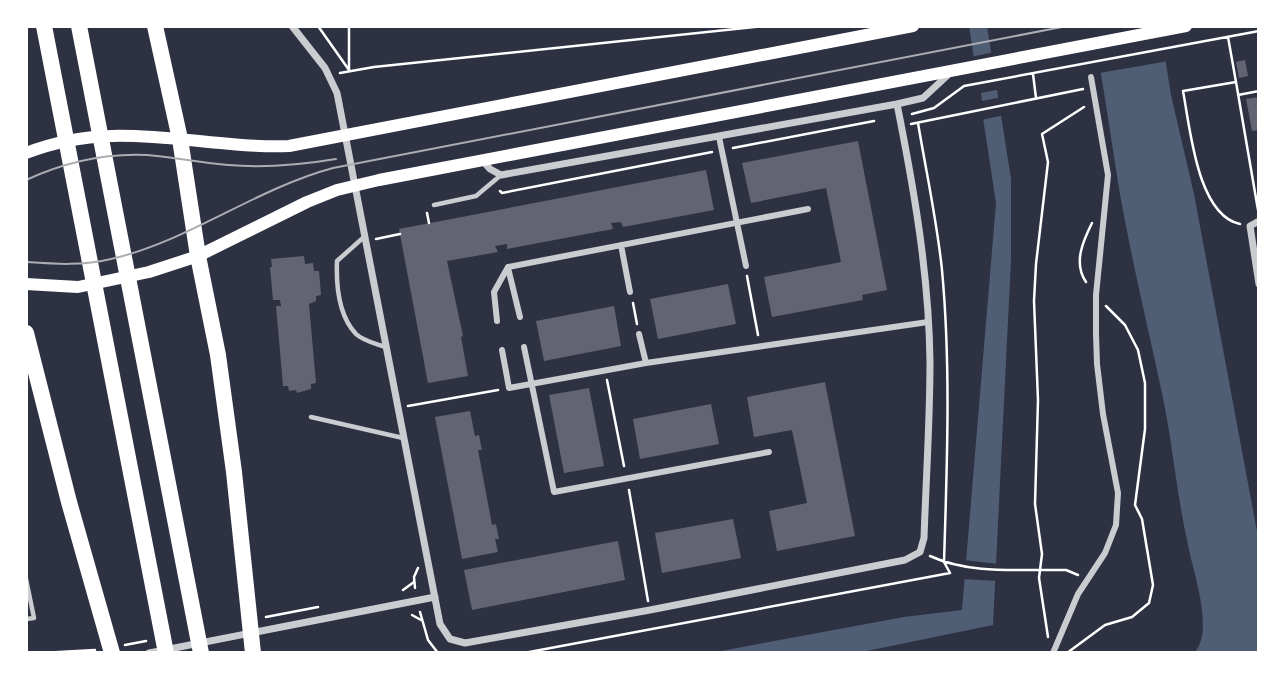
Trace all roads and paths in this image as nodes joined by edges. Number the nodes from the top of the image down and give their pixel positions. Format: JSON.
{"nodes":[{"id":1,"x":44,"y":26,"type":"edge"},
{"id":2,"x":79,"y":26,"type":"edge"},
{"id":3,"x":155,"y":26,"type":"edge"},
{"id":4,"x":292,"y":26,"type":"edge"},
{"id":5,"x":318,"y":26,"type":"edge"},
{"id":6,"x":349,"y":26,"type":"edge"},
{"id":7,"x":764,"y":26,"type":"edge"},
{"id":8,"x":913,"y":26,"type":"edge"},
{"id":9,"x":1186,"y":26,"type":"edge"},
{"id":10,"x":756,"y":27,"type":"edge"},
{"id":11,"x":1259,"y":31,"type":"edge"},
{"id":12,"x":1228,"y":37,"type":"junction"},
{"id":13,"x":349,"y":70,"type":"junction"},
{"id":14,"x":953,"y":70,"type":"junction"},
{"id":15,"x":1032,"y":73,"type":"junction"},
{"id":16,"x":1091,"y":77,"type":"dead end"},
{"id":17,"x":1236,"y":82,"type":"junction"},
{"id":18,"x":1075,"y":91,"type":"dead end"},
{"id":19,"x":1259,"y":91,"type":"edge"},
{"id":20,"x":1238,"y":94,"type":"junction"},
{"id":21,"x":1037,"y":98,"type":"junction"},
{"id":22,"x":1095,"y":99,"type":"junction"},
{"id":23,"x":897,"y":104,"type":"junction"},
{"id":24,"x":899,"y":117,"type":"junction"},
{"id":25,"x":918,"y":123,"type":"junction"},
{"id":26,"x":901,"y":127,"type":"junction"},
{"id":27,"x":719,"y":137,"type":"junction"},
{"id":28,"x":180,"y":139,"type":"junction"},
{"id":29,"x":722,"y":150,"type":"junction"},
{"id":30,"x":26,"y":153,"type":"edge"},
{"id":31,"x":482,"y":160,"type":"junction"},
{"id":32,"x":501,"y":175,"type":"junction"},
{"id":33,"x":492,"y":183,"type":"junction"},
{"id":34,"x":1107,"y":201,"type":"junction"},
{"id":35,"x":434,"y":205,"type":"dead end"},
{"id":36,"x":808,"y":209,"type":"dead end"},
{"id":37,"x":1259,"y":213,"type":"edge"},
{"id":38,"x":1259,"y":221,"type":"edge"},
{"id":39,"x":737,"y":222,"type":"junction"},
{"id":40,"x":1250,"y":226,"type":"junction"},
{"id":41,"x":400,"y":234,"type":"dead end"},
{"id":42,"x":365,"y":238,"type":"junction"},
{"id":43,"x":621,"y":245,"type":"junction"},
{"id":44,"x":198,"y":256,"type":"junction"},
{"id":45,"x":746,"y":266,"type":"joint"},
{"id":46,"x":508,"y":267,"type":"junction"},
{"id":47,"x":26,"y":284,"type":"edge"},
{"id":48,"x":1259,"y":284,"type":"edge"},
{"id":49,"x":630,"y":292,"type":"joint"},
{"id":50,"x":1096,"y":295,"type":"junction"},
{"id":51,"x":520,"y":317,"type":"dead end"},
{"id":52,"x":497,"y":321,"type":"dead end"},
{"id":53,"x":928,"y":322,"type":"junction"},
{"id":54,"x":26,"y":334,"type":"edge"},
{"id":55,"x":639,"y":334,"type":"joint"},
{"id":56,"x":524,"y":347,"type":"dead end"},
{"id":57,"x":387,"y":348,"type":"junction"},
{"id":58,"x":761,"y":348,"type":"junction"},
{"id":59,"x":502,"y":350,"type":"dead end"},
{"id":60,"x":646,"y":363,"type":"junction"},
{"id":61,"x":532,"y":384,"type":"junction"},
{"id":62,"x":509,"y":388,"type":"junction"},
{"id":63,"x":398,"y":408,"type":"junction"},
{"id":64,"x":311,"y":417,"type":"dead end"},
{"id":65,"x":404,"y":439,"type":"junction"},
{"id":66,"x":769,"y":452,"type":"dead end"},
{"id":67,"x":920,"y":552,"type":"junction"},
{"id":68,"x":944,"y":562,"type":"junction"},
{"id":69,"x":1040,"y":569,"type":"junction"},
{"id":70,"x":26,"y":579,"type":"edge"},
{"id":71,"x":1087,"y":579,"type":"junction"},
{"id":72,"x":414,"y":582,"type":"dead end"},
{"id":73,"x":404,"y":590,"type":"dead end"},
{"id":74,"x":435,"y":597,"type":"junction"},
{"id":75,"x":326,"y":605,"type":"dead end"},
{"id":76,"x":261,"y":618,"type":"dead end"},
{"id":77,"x":26,"y":620,"type":"edge"},
{"id":78,"x":157,"y":638,"type":"dead end"},
{"id":79,"x":1049,"y":643,"type":"dead end"},
{"id":80,"x":111,"y":649,"type":"edge"},
{"id":81,"x":41,"y":653,"type":"edge"},
{"id":82,"x":149,"y":653,"type":"edge"},
{"id":83,"x":166,"y":653,"type":"edge"},
{"id":84,"x":201,"y":653,"type":"edge"},
{"id":85,"x":253,"y":653,"type":"edge"},
{"id":86,"x":524,"y":653,"type":"edge"},
{"id":87,"x":1054,"y":653,"type":"edge"},
{"id":88,"x":1067,"y":653,"type":"edge"}],
"edges":[{"from":1,"to":83,"type":"highway"},
{"from":2,"to":84,"type":"highway"},
{"from":3,"to":28,"type":"highway"},
{"from":4,"to":42,"type":"street"},
{"from":5,"to":13,"type":"path"},
{"from":6,"to":13,"type":"path"},
{"from":7,"to":10,"type":"path"},
{"from":8,"to":28,"type":"main road"},
{"from":9,"to":14,"type":"main road"},
{"from":10,"to":13,"type":"path"},
{"from":11,"to":12,"type":"path"},
{"from":12,"to":15,"type":"path"},
{"from":12,"to":17,"type":"path"},
{"from":14,"to":23,"type":"street"},
{"from":14,"to":31,"type":"main road"},
{"from":15,"to":21,"type":"path"},
{"from":15,"to":24,"type":"path"},
{"from":16,"to":22,"type":"street"},
{"from":17,"to":20,"type":"path"},
{"from":17,"to":40,"type":"path"},
{"from":18,"to":21,"type":"path"},
{"from":19,"to":20,"type":"path"},
{"from":20,"to":37,"type":"path"},
{"from":21,"to":25,"type":"path"},
{"from":22,"to":34,"type":"street"},
{"from":22,"to":69,"type":"path"},
{"from":23,"to":24,"type":"street"},
{"from":23,"to":27,"type":"street"},
{"from":24,"to":26,"type":"street"},
{"from":24,"to":29,"type":"path"},
{"from":25,"to":26,"type":"path"},
{"from":25,"to":68,"type":"path"},
{"from":26,"to":53,"type":"street"},
{"from":27,"to":29,"type":"street"},
{"from":27,"to":32,"type":"street"},
{"from":28,"to":30,"type":"main road"},
{"from":28,"to":44,"type":"highway"},
{"from":29,"to":33,"type":"path"},
{"from":29,"to":39,"type":"street"},
{"from":31,"to":32,"type":"street"},
{"from":31,"to":44,"type":"main road"},
{"from":32,"to":33,"type":"lane"},
{"from":33,"to":35,"type":"lane"},
{"from":34,"to":50,"type":"street"},
{"from":34,"to":50,"type":"path"},
{"from":36,"to":39,"type":"street"},
{"from":38,"to":40,"type":"street"},
{"from":39,"to":43,"type":"street"},
{"from":39,"to":45,"type":"street"},
{"from":40,"to":48,"type":"street"},
{"from":41,"to":42,"type":"path"},
{"from":42,"to":57,"type":"street"},
{"from":42,"to":57,"type":"lane"},
{"from":43,"to":46,"type":"street"},
{"from":43,"to":49,"type":"street"},
{"from":44,"to":47,"type":"main road"},
{"from":44,"to":85,"type":"highway"},
{"from":45,"to":58,"type":"path"},
{"from":46,"to":51,"type":"street"},
{"from":46,"to":52,"type":"street"},
{"from":49,"to":55,"type":"path"},
{"from":50,"to":71,"type":"street"},
{"from":50,"to":88,"type":"path"},
{"from":53,"to":58,"type":"street"},
{"from":53,"to":67,"type":"street"},
{"from":54,"to":80,"type":"highway"},
{"from":55,"to":60,"type":"street"},
{"from":56,"to":61,"type":"street"},
{"from":57,"to":63,"type":"street"},
{"from":58,"to":60,"type":"street"},
{"from":59,"to":62,"type":"street"},
{"from":60,"to":61,"type":"street"},
{"from":61,"to":62,"type":"street"},
{"from":61,"to":66,"type":"street"},
{"from":62,"to":63,"type":"path"},
{"from":63,"to":65,"type":"street"},
{"from":64,"to":65,"type":"lane"},
{"from":65,"to":74,"type":"street"},
{"from":67,"to":68,"type":"path"},
{"from":67,"to":74,"type":"street"},
{"from":68,"to":69,"type":"path"},
{"from":68,"to":86,"type":"path"},
{"from":69,"to":71,"type":"path"},
{"from":69,"to":79,"type":"path"},
{"from":70,"to":77,"type":"lane"},
{"from":71,"to":87,"type":"street"},
{"from":72,"to":73,"type":"path"},
{"from":74,"to":82,"type":"street"},
{"from":75,"to":76,"type":"path"},
{"from":78,"to":80,"type":"path"},
{"from":80,"to":81,"type":"path"}]}
